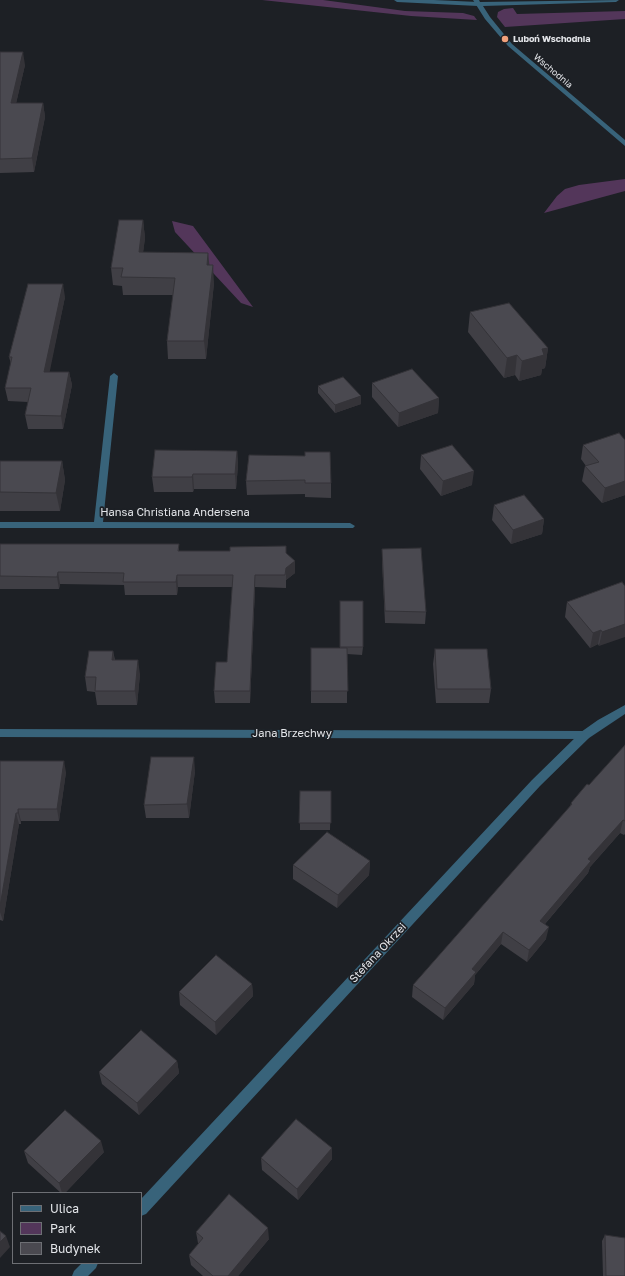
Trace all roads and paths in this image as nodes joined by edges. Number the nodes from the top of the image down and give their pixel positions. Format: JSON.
{"nodes":[{"id":1,"x":396,"y":0,"type":"edge"},
{"id":2,"x":616,"y":0,"type":"edge"},
{"id":3,"x":477,"y":2,"type":"edge"},
{"id":4,"x":625,"y":144,"type":"edge"},
{"id":5,"x":114,"y":376,"type":"dead end"},
{"id":6,"x":98,"y":524,"type":"junction"},
{"id":7,"x":0,"y":525,"type":"edge"},
{"id":8,"x":350,"y":526,"type":"dead end"},
{"id":9,"x":625,"y":709,"type":"edge"},
{"id":10,"x":0,"y":733,"type":"edge"},
{"id":11,"x":585,"y":736,"type":"junction"},
{"id":12,"x":142,"y":1208,"type":"edge"},
{"id":13,"x":90,"y":1264,"type":"edge"},
{"id":14,"x":79,"y":1276,"type":"edge"}],
"edges":[{"from":1,"to":3,"type":"street"},
{"from":2,"to":3,"type":"street"},
{"from":3,"to":4,"type":"street","name":"Wschodnia"},
{"from":5,"to":6,"type":"street"},
{"from":6,"to":7,"type":"street","name":"Hansa Christiana Andersena"},
{"from":6,"to":8,"type":"street","name":"Hansa Christiana Andersena"},
{"from":9,"to":11,"type":"street","name":"Stefana Okrzei"},
{"from":10,"to":11,"type":"street","name":"Jana Brzechwy"},
{"from":11,"to":12,"type":"street","name":"Stefana Okrzei"},
{"from":13,"to":14,"type":"street"}]}
